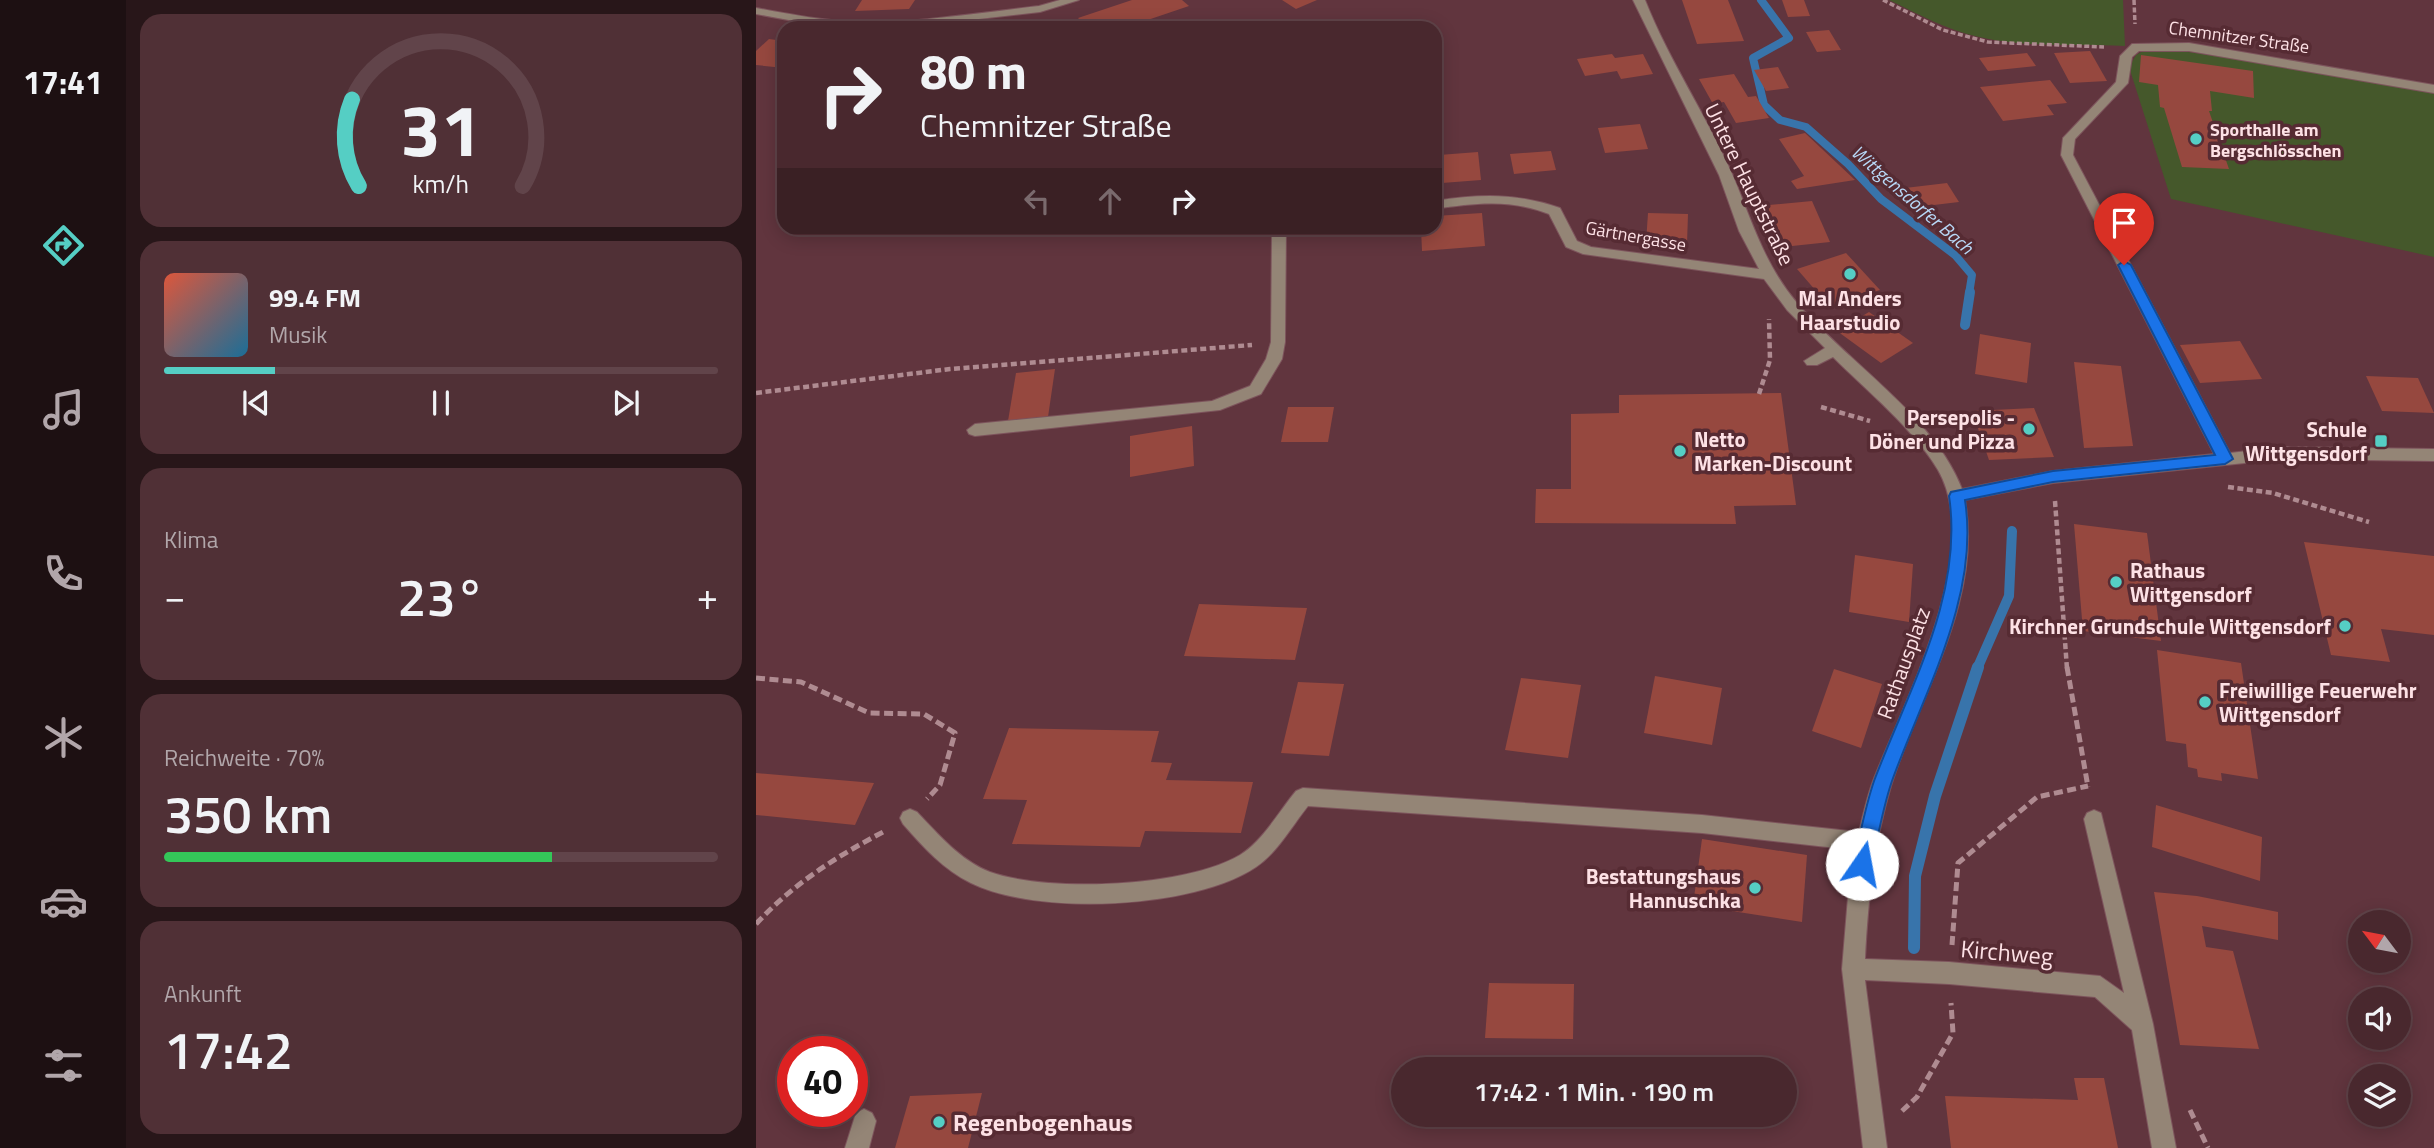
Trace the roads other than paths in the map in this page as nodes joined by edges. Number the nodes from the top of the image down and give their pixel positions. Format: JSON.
{"nodes":[{"id":1,"x":1073,"y":0,"type":"edge"},
{"id":2,"x":1639,"y":0,"type":"edge"},
{"id":3,"x":756,"y":11,"type":"edge"},
{"id":4,"x":824,"y":21,"type":"edge"},
{"id":5,"x":925,"y":21,"type":"edge"},
{"id":6,"x":2434,"y":89,"type":"edge"},
{"id":7,"x":1442,"y":204,"type":"edge"},
{"id":8,"x":1279,"y":235,"type":"edge"},
{"id":9,"x":1769,"y":275,"type":"junction"},
{"id":10,"x":1834,"y":350,"type":"junction"},
{"id":11,"x":1812,"y":360,"type":"dead end"},
{"id":12,"x":975,"y":430,"type":"dead end"},
{"id":13,"x":2434,"y":455,"type":"edge"},
{"id":14,"x":2225,"y":459,"type":"junction"},
{"id":15,"x":1956,"y":496,"type":"junction"},
{"id":16,"x":910,"y":818,"type":"road end"},
{"id":17,"x":2094,"y":819,"type":"road end"},
{"id":18,"x":1866,"y":842,"type":"junction"},
{"id":19,"x":1853,"y":969,"type":"junction"},
{"id":20,"x":2142,"y":1024,"type":"junction"},
{"id":21,"x":862,"y":1127,"type":"edge"},
{"id":22,"x":857,"y":1148,"type":"edge"},
{"id":23,"x":1875,"y":1148,"type":"edge"},
{"id":24,"x":2164,"y":1148,"type":"edge"}],
"edges":[{"from":1,"to":5,"type":"street"},
{"from":2,"to":9,"type":"street","name":"Untere Hauptstraße"},
{"from":3,"to":4,"type":"street"},
{"from":6,"to":14,"type":"street","name":"Chemnitzer Straße"},
{"from":7,"to":9,"type":"street","name":"Gärtnergasse"},
{"from":8,"to":12,"type":"street"},
{"from":9,"to":10,"type":"street","name":"Untere Hauptstraße"},
{"from":10,"to":11,"type":"street"},
{"from":10,"to":15,"type":"street","name":"Untere Hauptstraße"},
{"from":13,"to":14,"type":"street"},
{"from":14,"to":15,"type":"street"},
{"from":15,"to":18,"type":"street","name":"Rathausplatz"},
{"from":16,"to":18,"type":"street"},
{"from":17,"to":20,"type":"street"},
{"from":18,"to":19,"type":"street","name":"Rathausplatz"},
{"from":19,"to":20,"type":"street","name":"Kirchweg"},
{"from":19,"to":23,"type":"street","name":"Rathausplatz"},
{"from":20,"to":24,"type":"street"},
{"from":21,"to":22,"type":"street"}]}
